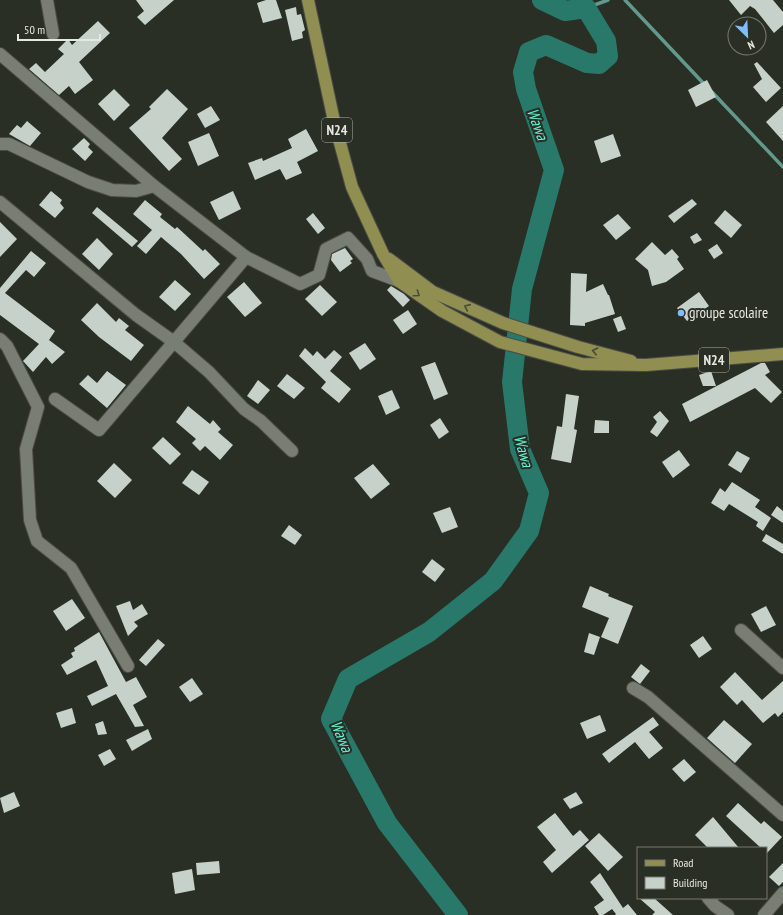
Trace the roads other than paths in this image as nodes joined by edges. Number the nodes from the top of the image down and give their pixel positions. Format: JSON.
{"nodes":[{"id":1,"x":47,"y":0,"type":"edge"},
{"id":2,"x":308,"y":0,"type":"edge"},
{"id":3,"x":53,"y":34,"type":"dead end"},
{"id":4,"x":0,"y":54,"type":"edge"},
{"id":5,"x":0,"y":144,"type":"edge"},
{"id":6,"x":154,"y":186,"type":"junction"},
{"id":7,"x":0,"y":202,"type":"edge"},
{"id":8,"x":383,"y":254,"type":"junction"},
{"id":9,"x":246,"y":257,"type":"junction"},
{"id":10,"x":399,"y":281,"type":"junction"},
{"id":11,"x":0,"y":339,"type":"edge"},
{"id":12,"x":174,"y":342,"type":"junction"},
{"id":13,"x":783,"y":354,"type":"edge"},
{"id":14,"x":646,"y":365,"type":"junction"},
{"id":15,"x":56,"y":399,"type":"dead end"},
{"id":16,"x":292,"y":451,"type":"dead end"},
{"id":17,"x":741,"y":630,"type":"dead end"},
{"id":18,"x":128,"y":666,"type":"dead end"},
{"id":19,"x":783,"y":668,"type":"edge"},
{"id":20,"x":633,"y":688,"type":"dead end"},
{"id":21,"x":783,"y":815,"type":"edge"},
{"id":22,"x":783,"y":893,"type":"edge"},
{"id":23,"x":709,"y":899,"type":"edge"},
{"id":24,"x":728,"y":915,"type":"edge"},
{"id":25,"x":764,"y":915,"type":"edge"}],
"edges":[{"from":1,"to":3,"type":"street"},
{"from":2,"to":8,"type":"main road","number":"N24"},
{"from":4,"to":6,"type":"street"},
{"from":5,"to":6,"type":"street"},
{"from":6,"to":9,"type":"street"},
{"from":7,"to":12,"type":"street"},
{"from":8,"to":10,"type":"main road","number":"N24"},
{"from":14,"to":8,"type":"main road","number":"N24","one_way":true},
{"from":9,"to":10,"type":"street"},
{"from":9,"to":12,"type":"street"},
{"from":10,"to":14,"type":"main road","number":"N24","one_way":true},
{"from":11,"to":18,"type":"street"},
{"from":12,"to":15,"type":"street"},
{"from":12,"to":16,"type":"street"},
{"from":13,"to":14,"type":"main road","number":"N24"},
{"from":17,"to":19,"type":"street"},
{"from":20,"to":21,"type":"street"},
{"from":22,"to":25,"type":"street"},
{"from":23,"to":24,"type":"street"}]}
